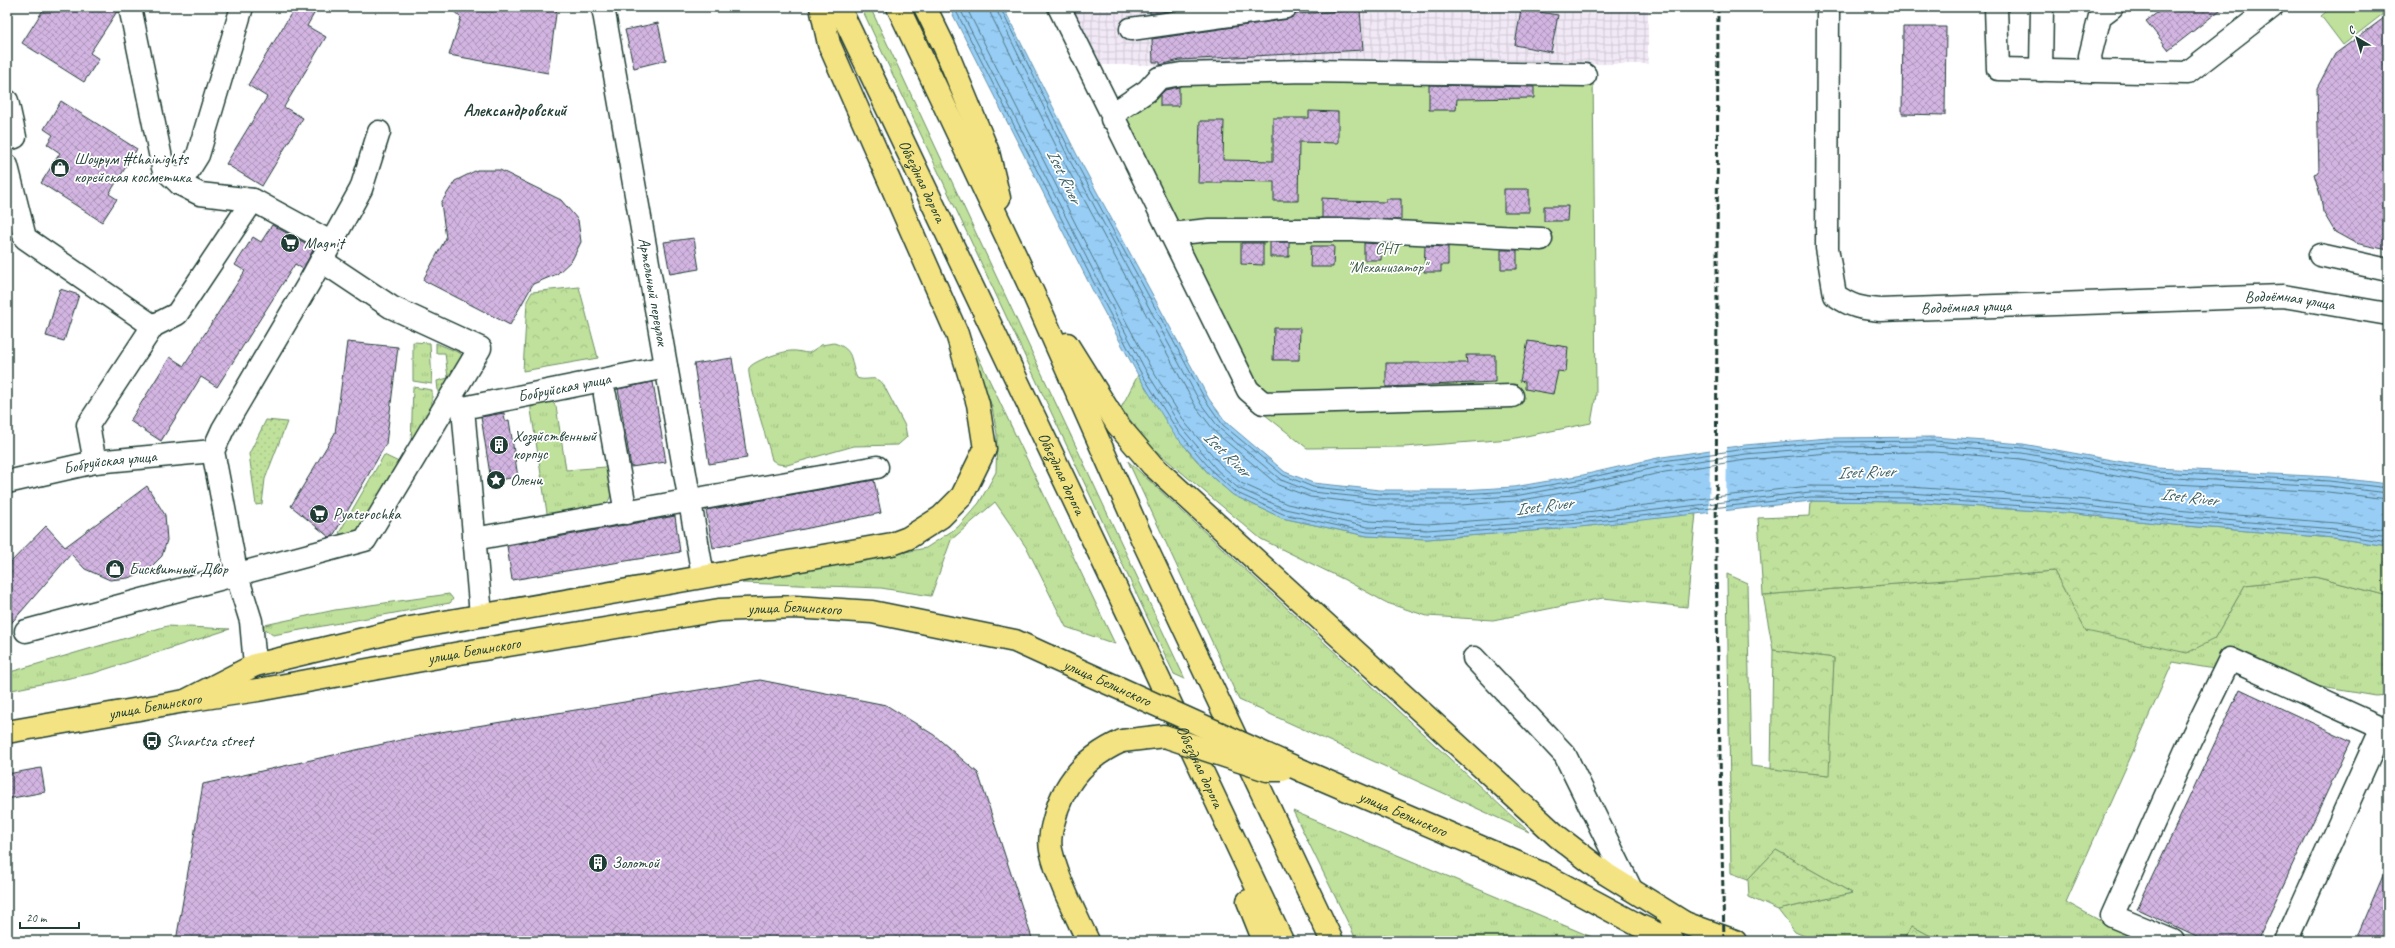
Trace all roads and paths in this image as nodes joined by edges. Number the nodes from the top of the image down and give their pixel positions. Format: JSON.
{"nodes":[{"id":1,"x":130,"y":7,"type":"edge"},
{"id":2,"x":242,"y":7,"type":"edge"},
{"id":3,"x":603,"y":7,"type":"edge"},
{"id":4,"x":821,"y":7,"type":"edge"},
{"id":5,"x":839,"y":7,"type":"edge"},
{"id":6,"x":898,"y":7,"type":"edge"},
{"id":7,"x":925,"y":7,"type":"edge"},
{"id":8,"x":1059,"y":7,"type":"edge"},
{"id":9,"x":1286,"y":7,"type":"edge"},
{"id":10,"x":1828,"y":7,"type":"edge"},
{"id":11,"x":1996,"y":7,"type":"edge"},
{"id":12,"x":2042,"y":7,"type":"edge"},
{"id":13,"x":2112,"y":7,"type":"edge"},
{"id":14,"x":2272,"y":7,"type":"edge"},
{"id":15,"x":1131,"y":29,"type":"dead end"},
{"id":16,"x":2041,"y":70,"type":"junction"},
{"id":17,"x":2092,"y":71,"type":"junction"},
{"id":18,"x":1585,"y":75,"type":"dead end"},
{"id":19,"x":7,"y":101,"type":"edge"},
{"id":20,"x":1112,"y":119,"type":"junction"},
{"id":21,"x":379,"y":132,"type":"dead end"},
{"id":22,"x":11,"y":138,"type":"edge"},
{"id":23,"x":7,"y":166,"type":"edge"},
{"id":24,"x":180,"y":184,"type":"junction"},
{"id":25,"x":253,"y":200,"type":"junction"},
{"id":26,"x":1171,"y":234,"type":"junction"},
{"id":27,"x":1541,"y":239,"type":"dead end"},
{"id":28,"x":1008,"y":240,"type":"junction"},
{"id":29,"x":327,"y":252,"type":"junction"},
{"id":30,"x":2320,"y":255,"type":"dead end"},
{"id":31,"x":2388,"y":270,"type":"edge"},
{"id":32,"x":1033,"y":293,"type":"junction"},
{"id":33,"x":2388,"y":314,"type":"edge"},
{"id":34,"x":153,"y":326,"type":"junction"},
{"id":35,"x":666,"y":367,"type":"junction"},
{"id":36,"x":605,"y":395,"type":"dead end"},
{"id":37,"x":1512,"y":396,"type":"dead end"},
{"id":38,"x":213,"y":451,"type":"junction"},
{"id":39,"x":95,"y":462,"type":"junction"},
{"id":40,"x":876,"y":468,"type":"dead end"},
{"id":41,"x":7,"y":482,"type":"edge"},
{"id":42,"x":689,"y":502,"type":"junction"},
{"id":43,"x":626,"y":512,"type":"junction"},
{"id":44,"x":474,"y":539,"type":"junction"},
{"id":45,"x":237,"y":576,"type":"junction"},
{"id":46,"x":703,"y":576,"type":"junction"},
{"id":47,"x":481,"y":615,"type":"junction"},
{"id":48,"x":26,"y":631,"type":"dead end"},
{"id":49,"x":1474,"y":658,"type":"dead end"},
{"id":50,"x":255,"y":665,"type":"junction"},
{"id":51,"x":185,"y":700,"type":"junction"},
{"id":52,"x":7,"y":732,"type":"edge"},
{"id":53,"x":1303,"y":771,"type":"junction"},
{"id":54,"x":1229,"y":826,"type":"junction"},
{"id":55,"x":1537,"y":871,"type":"junction"},
{"id":56,"x":1630,"y":890,"type":"junction"},
{"id":57,"x":1685,"y":923,"type":"junction"},
{"id":58,"x":1088,"y":941,"type":"edge"},
{"id":59,"x":1264,"y":941,"type":"edge"},
{"id":60,"x":1282,"y":941,"type":"edge"},
{"id":61,"x":1332,"y":941,"type":"edge"},
{"id":62,"x":1673,"y":941,"type":"edge"},
{"id":63,"x":1735,"y":941,"type":"edge"},
{"id":64,"x":2173,"y":941,"type":"edge"},
{"id":65,"x":2286,"y":941,"type":"edge"}],
"edges":[{"from":1,"to":24,"type":"street"},
{"from":2,"to":24,"type":"street"},
{"from":3,"to":35,"type":"street","name":"Артельный переулок"},
{"from":4,"to":46,"type":"main road"},
{"from":5,"to":54,"type":"main road","name":"Объездная дорога"},
{"from":6,"to":28,"type":"main road"},
{"from":7,"to":28,"type":"main road"},
{"from":8,"to":20,"type":"street"},
{"from":9,"to":15,"type":"street"},
{"from":10,"to":33,"type":"street","name":"Водоёмная улица"},
{"from":11,"to":16,"type":"street"},
{"from":12,"to":16,"type":"street"},
{"from":13,"to":17,"type":"street"},
{"from":14,"to":17,"type":"street"},
{"from":16,"to":17,"type":"street"},
{"from":18,"to":20,"type":"street"},
{"from":19,"to":22,"type":"street"},
{"from":20,"to":26,"type":"street"},
{"from":21,"to":29,"type":"street"},
{"from":23,"to":34,"type":"street"},
{"from":24,"to":25,"type":"street"},
{"from":25,"to":29,"type":"street"},
{"from":25,"to":34,"type":"street"},
{"from":26,"to":27,"type":"street"},
{"from":26,"to":37,"type":"street"},
{"from":28,"to":32,"type":"main road"},
{"from":29,"to":38,"type":"street"},
{"from":29,"to":45,"type":"street"},
{"from":30,"to":31,"type":"street"},
{"from":32,"to":56,"type":"main road"},
{"from":32,"to":61,"type":"main road"},
{"from":34,"to":39,"type":"street"},
{"from":35,"to":42,"type":"street","name":"Артельный переулок"},
{"from":35,"to":44,"type":"street","name":"Бобруйская улица"},
{"from":36,"to":43,"type":"street"},
{"from":38,"to":39,"type":"street","name":"Бобруйская улица"},
{"from":38,"to":45,"type":"street"},
{"from":39,"to":41,"type":"street","name":"Бобруйская улица"},
{"from":40,"to":42,"type":"street"},
{"from":42,"to":43,"type":"street"},
{"from":42,"to":46,"type":"street","name":"Артельный переулок"},
{"from":43,"to":44,"type":"street"},
{"from":44,"to":47,"type":"street"},
{"from":45,"to":48,"type":"street"},
{"from":45,"to":50,"type":"street"},
{"from":46,"to":47,"type":"main road"},
{"from":47,"to":50,"type":"main road"},
{"from":49,"to":56,"type":"street"},
{"from":50,"to":51,"type":"main road"},
{"from":51,"to":52,"type":"main road","name":"улица Белинского"},
{"from":51,"to":53,"type":"main road","name":"улица Белинского","bridge":true},
{"from":53,"to":55,"type":"main road","name":"улица Белинского"},
{"from":53,"to":58,"type":"main road","bridge":true},
{"from":54,"to":59,"type":"main road"},
{"from":54,"to":60,"type":"main road","name":"Объездная дорога"},
{"from":55,"to":57,"type":"main road","name":"улица Белинского"},
{"from":55,"to":62,"type":"main road","name":"улица Белинского"},
{"from":56,"to":57,"type":"main road"},
{"from":57,"to":63,"type":"main road"},
{"from":64,"to":65,"type":"street"}]}
